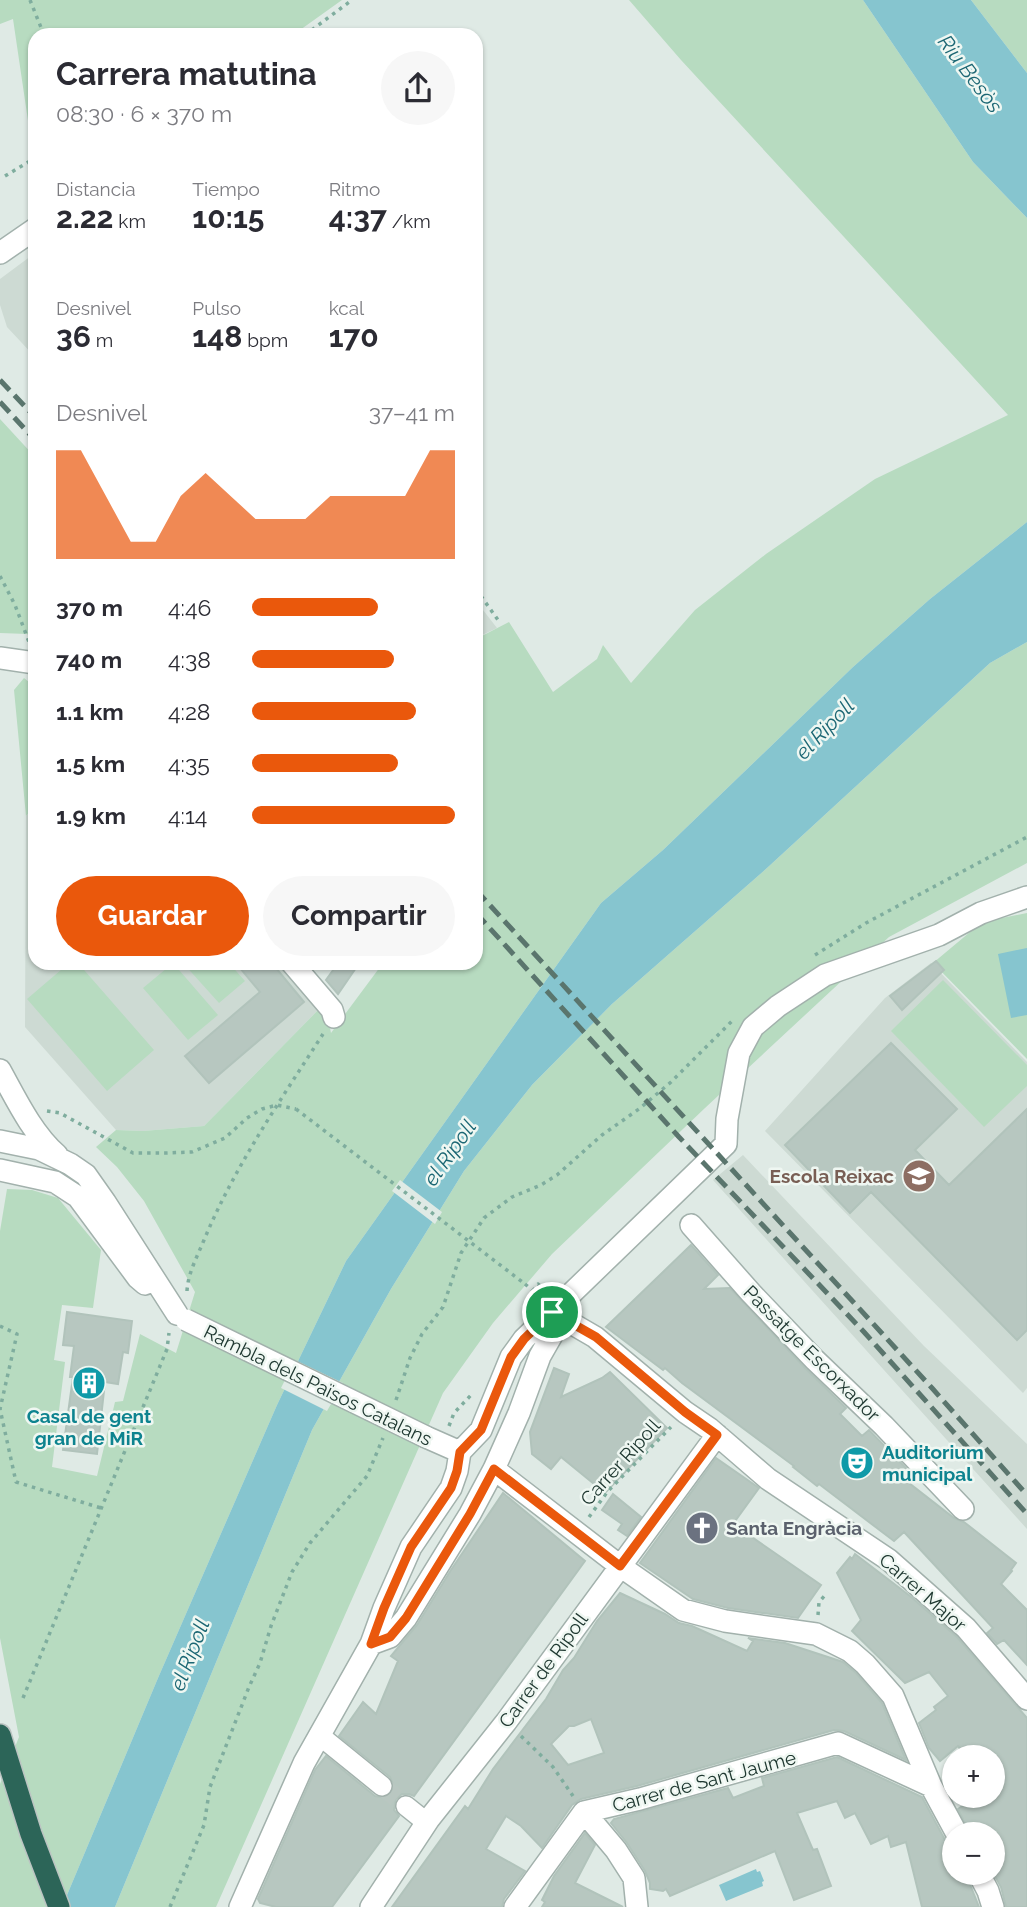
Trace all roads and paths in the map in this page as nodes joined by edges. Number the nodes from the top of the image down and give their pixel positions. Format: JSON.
{"nodes":[{"id":1,"x":30,"y":0,"type":"edge"},
{"id":2,"x":352,"y":0,"type":"edge"},
{"id":3,"x":41,"y":28,"type":"edge"},
{"id":4,"x":314,"y":28,"type":"edge"},
{"id":5,"x":28,"y":162,"type":"edge"},
{"id":6,"x":5,"y":176,"type":"dead end"},
{"id":7,"x":28,"y":234,"type":"edge"},
{"id":8,"x":0,"y":253,"type":"edge"},
{"id":9,"x":0,"y":576,"type":"edge"},
{"id":10,"x":483,"y":599,"type":"edge"},
{"id":11,"x":498,"y":620,"type":"dead end"},
{"id":12,"x":28,"y":641,"type":"edge"},
{"id":13,"x":28,"y":655,"type":"edge"},
{"id":14,"x":0,"y":658,"type":"edge"},
{"id":15,"x":1027,"y":837,"type":"edge"},
{"id":16,"x":1027,"y":897,"type":"edge"},
{"id":17,"x":810,"y":958,"type":"dead end"},
{"id":18,"x":298,"y":970,"type":"edge"},
{"id":19,"x":738,"y":1016,"type":"dead end"},
{"id":20,"x":334,"y":1017,"type":"joint"},
{"id":21,"x":0,"y":1070,"type":"edge"},
{"id":22,"x":277,"y":1105,"type":"junction"},
{"id":23,"x":25,"y":1113,"type":"junction"},
{"id":24,"x":4,"y":1149,"type":"edge"},
{"id":25,"x":64,"y":1161,"type":"junction"},
{"id":26,"x":0,"y":1170,"type":"edge"},
{"id":27,"x":691,"y":1225,"type":"dead end"},
{"id":28,"x":544,"y":1289,"type":"dead end"},
{"id":29,"x":533,"y":1291,"type":"junction"},
{"id":30,"x":546,"y":1308,"type":"junction"},
{"id":31,"x":178,"y":1321,"type":"junction"},
{"id":32,"x":0,"y":1326,"type":"edge"},
{"id":33,"x":477,"y":1387,"type":"dead end"},
{"id":34,"x":395,"y":1403,"type":"dead end"},
{"id":35,"x":685,"y":1412,"type":"junction"},
{"id":36,"x":450,"y":1423,"type":"dead end"},
{"id":37,"x":384,"y":1433,"type":"dead end"},
{"id":38,"x":717,"y":1435,"type":"junction"},
{"id":39,"x":460,"y":1452,"type":"junction"},
{"id":40,"x":494,"y":1469,"type":"junction"},
{"id":41,"x":102,"y":1507,"type":"junction"},
{"id":42,"x":963,"y":1509,"type":"dead end"},
{"id":43,"x":578,"y":1533,"type":"junction"},
{"id":44,"x":620,"y":1566,"type":"junction"},
{"id":45,"x":371,"y":1644,"type":"junction"},
{"id":46,"x":23,"y":1698,"type":"dead end"},
{"id":47,"x":1027,"y":1699,"type":"edge"},
{"id":48,"x":506,"y":1722,"type":"junction"},
{"id":49,"x":0,"y":1735,"type":"edge"},
{"id":50,"x":319,"y":1735,"type":"junction"},
{"id":51,"x":382,"y":1786,"type":"tunnel mouth"},
{"id":52,"x":931,"y":1786,"type":"junction"},
{"id":53,"x":406,"y":1806,"type":"tunnel mouth"},
{"id":54,"x":584,"y":1812,"type":"junction"},
{"id":55,"x":426,"y":1822,"type":"junction"},
{"id":56,"x":950,"y":1822,"type":"edge"},
{"id":57,"x":985,"y":1885,"type":"edge"},
{"id":58,"x":59,"y":1907,"type":"edge"},
{"id":59,"x":170,"y":1907,"type":"edge"},
{"id":60,"x":242,"y":1907,"type":"edge"},
{"id":61,"x":371,"y":1907,"type":"edge"},
{"id":62,"x":515,"y":1907,"type":"edge"},
{"id":63,"x":636,"y":1907,"type":"edge"},
{"id":64,"x":993,"y":1907,"type":"edge"}],
"edges":[{"from":1,"to":3,"type":"path"},
{"from":2,"to":4,"type":"path"},
{"from":5,"to":6,"type":"path"},
{"from":7,"to":8,"type":"street"},
{"from":9,"to":12,"type":"path"},
{"from":10,"to":11,"type":"path"},
{"from":13,"to":14,"type":"street"},
{"from":15,"to":17,"type":"path"},
{"from":16,"to":30,"type":"street"},
{"from":18,"to":20,"type":"street"},
{"from":19,"to":34,"type":"path"},
{"from":20,"to":22,"type":"path"},
{"from":21,"to":23,"type":"street"},
{"from":22,"to":23,"type":"path"},
{"from":22,"to":29,"type":"path","bridge":true},
{"from":22,"to":31,"type":"path"},
{"from":23,"to":24,"type":"street"},
{"from":23,"to":25,"type":"street"},
{"from":24,"to":25,"type":"street"},
{"from":25,"to":31,"type":"street"},
{"from":26,"to":31,"type":"street","name":"Rambla dels Països Catalans"},
{"from":27,"to":42,"type":"street","name":"Passatge Escorxador"},
{"from":28,"to":29,"type":"path"},
{"from":29,"to":30,"type":"path"},
{"from":30,"to":35,"type":"street","name":"Carrer Major"},
{"from":30,"to":39,"type":"street"},
{"from":30,"to":40,"type":"street"},
{"from":31,"to":39,"type":"street","name":"Rambla dels Països Catalans","bridge":true},
{"from":31,"to":41,"type":"path"},
{"from":32,"to":41,"type":"path"},
{"from":33,"to":36,"type":"path"},
{"from":35,"to":38,"type":"street","name":"Carrer Major"},
{"from":35,"to":43,"type":"path","name":"Carrer Ripoll"},
{"from":37,"to":59,"type":"path"},
{"from":38,"to":44,"type":"street","name":"Carrer de Ripoll"},
{"from":38,"to":47,"type":"street","name":"Carrer Major"},
{"from":39,"to":45,"type":"street"},
{"from":40,"to":43,"type":"street"},
{"from":40,"to":45,"type":"street"},
{"from":41,"to":46,"type":"path"},
{"from":43,"to":44,"type":"street"},
{"from":44,"to":48,"type":"street","name":"Carrer de Ripoll"},
{"from":44,"to":52,"type":"street"},
{"from":45,"to":50,"type":"street"},
{"from":48,"to":54,"type":"path"},
{"from":48,"to":55,"type":"street","name":"Carrer de Ripoll"},
{"from":49,"to":58,"type":"highway"},
{"from":50,"to":51,"type":"street"},
{"from":50,"to":60,"type":"street"},
{"from":52,"to":54,"type":"street","name":"Carrer de Sant Jaume"},
{"from":52,"to":56,"type":"street"},
{"from":53,"to":55,"type":"street"},
{"from":54,"to":62,"type":"street","name":"Carrer de Sant Jaume"},
{"from":54,"to":63,"type":"street"},
{"from":55,"to":61,"type":"street","name":"Carrer de Ripoll"},
{"from":57,"to":64,"type":"street"}]}
